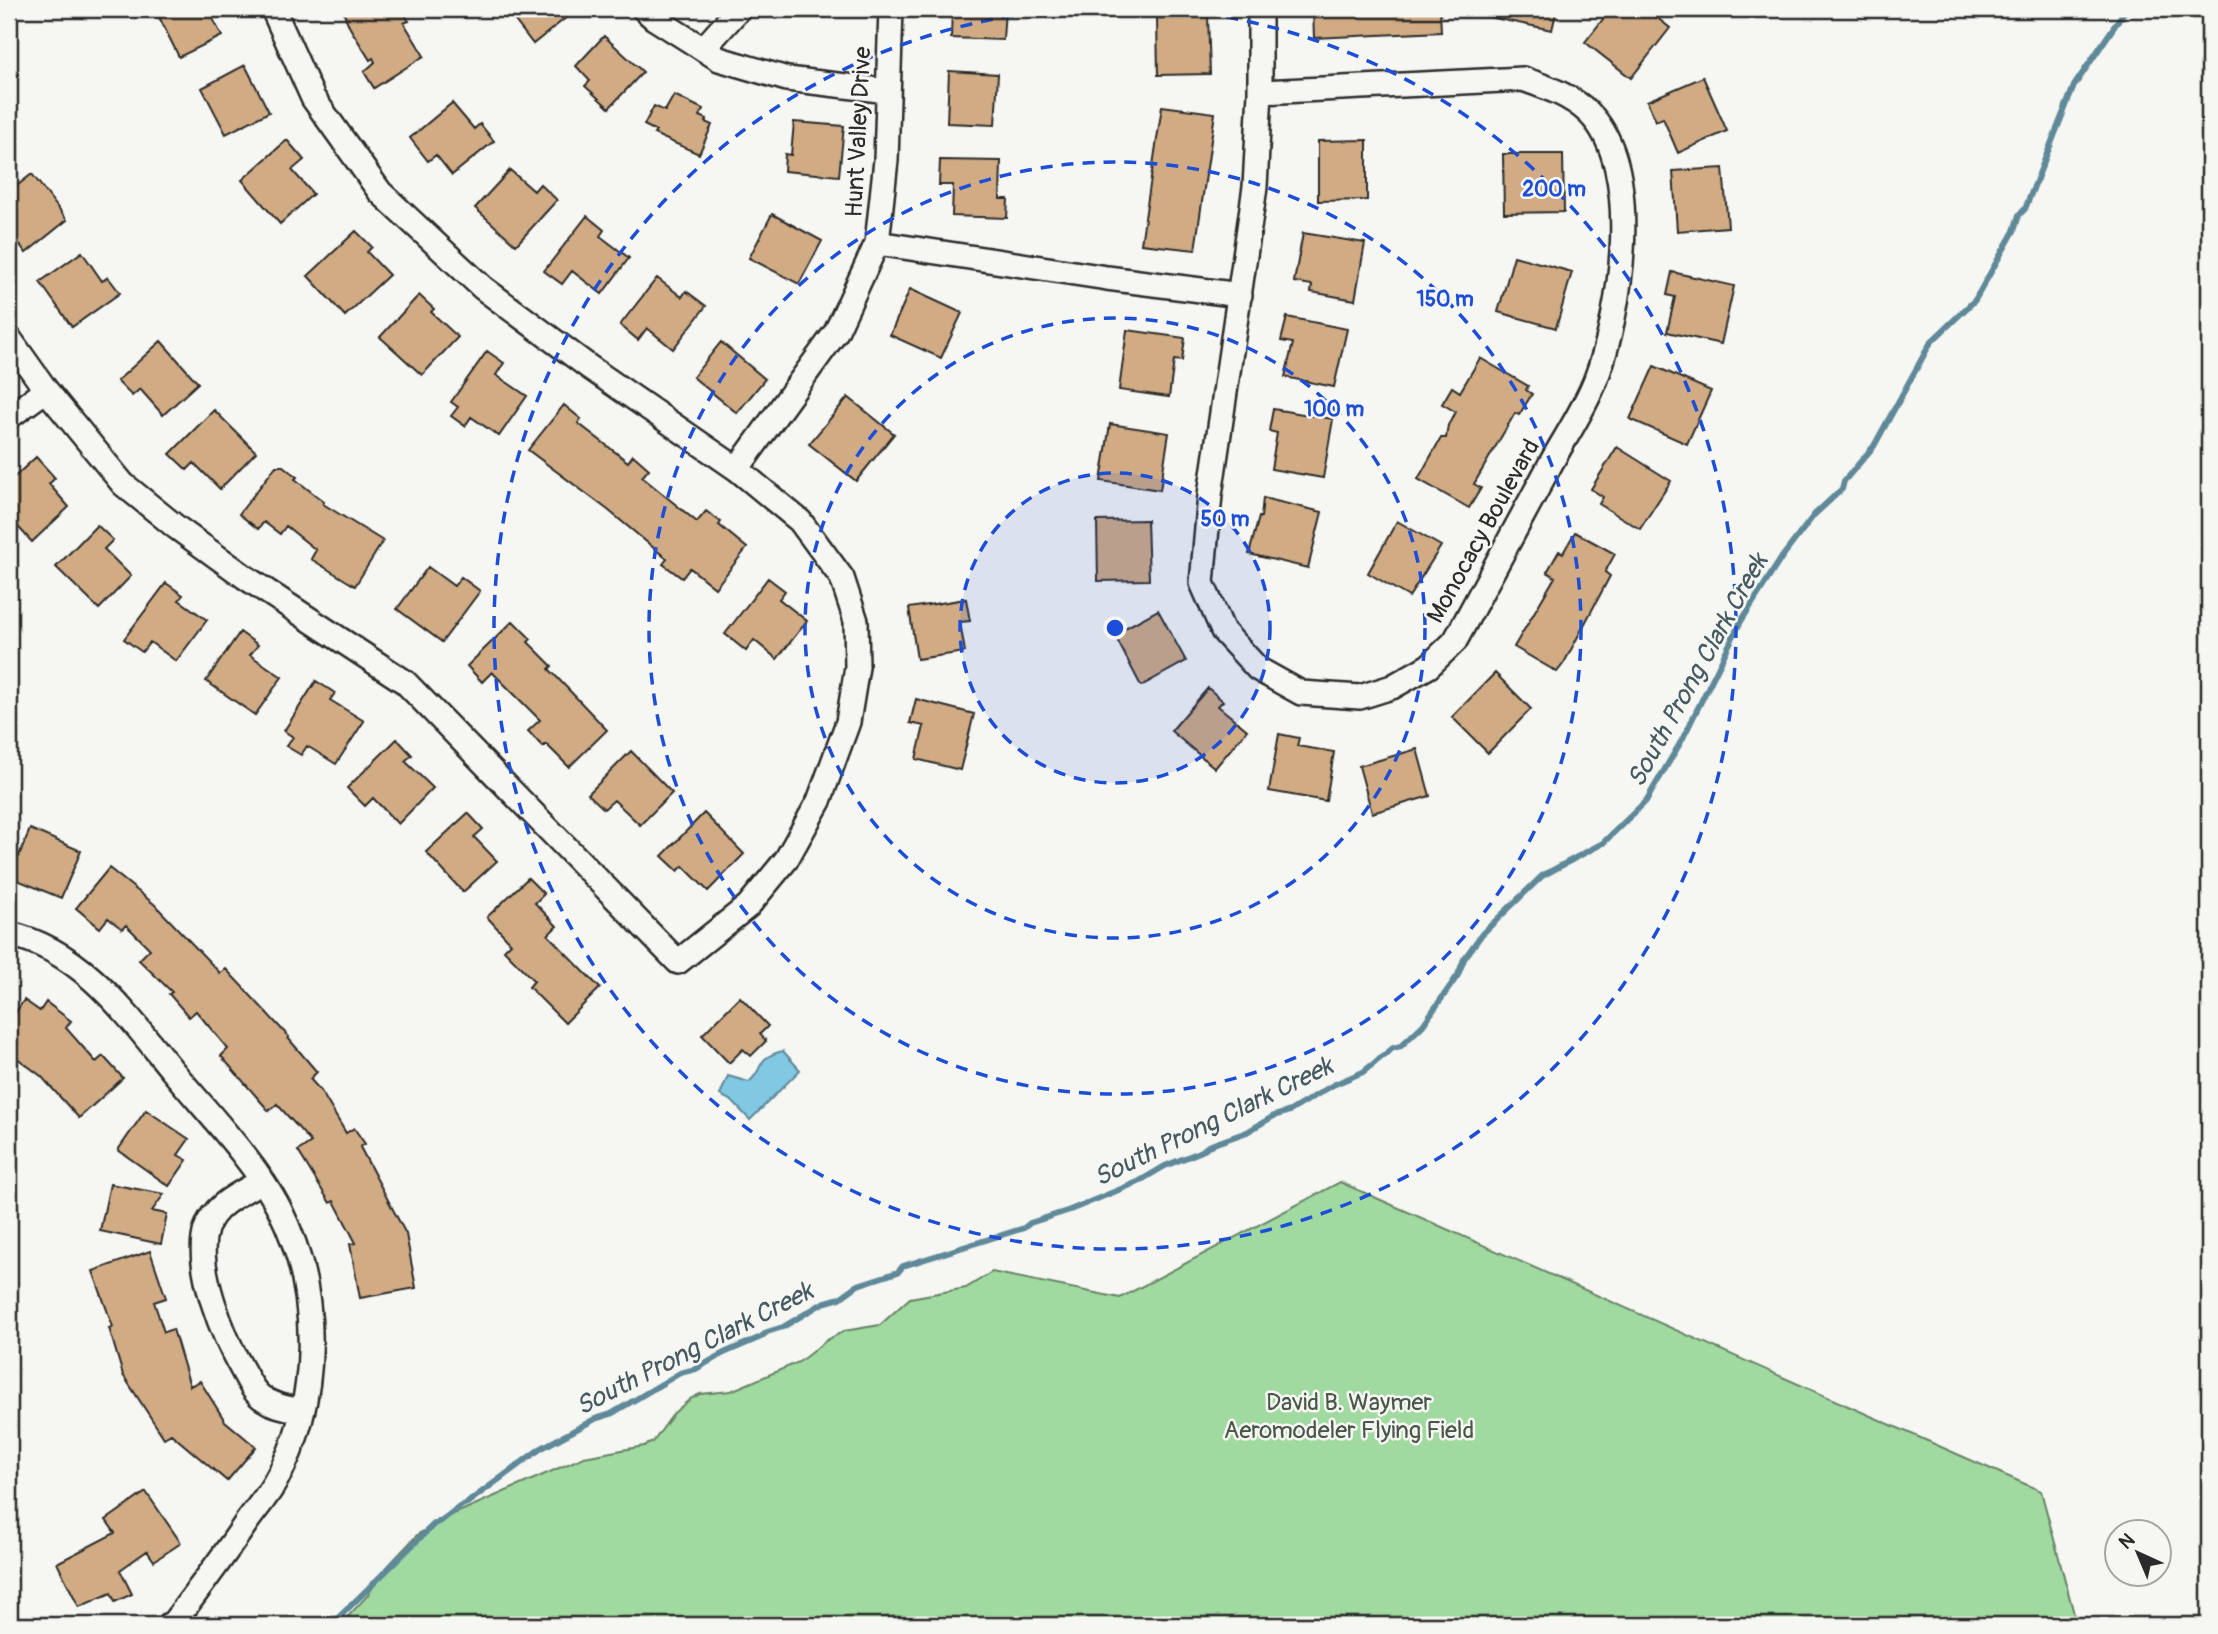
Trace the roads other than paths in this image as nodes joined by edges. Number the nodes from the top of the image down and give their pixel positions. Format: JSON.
{"nodes":[{"id":1,"x":273,"y":9,"type":"edge"},
{"id":2,"x":644,"y":9,"type":"edge"},
{"id":3,"x":739,"y":9,"type":"edge"},
{"id":4,"x":891,"y":9,"type":"edge"},
{"id":5,"x":1260,"y":9,"type":"edge"},
{"id":6,"x":703,"y":49,"type":"junction"},
{"id":7,"x":888,"y":91,"type":"junction"},
{"id":8,"x":1260,"y":92,"type":"junction"},
{"id":9,"x":877,"y":243,"type":"junction"},
{"id":10,"x":1240,"y":295,"type":"junction"},
{"id":11,"x":9,"y":338,"type":"edge"},
{"id":12,"x":46,"y":390,"type":"junction"},
{"id":13,"x":9,"y":417,"type":"edge"},
{"id":14,"x":737,"y":469,"type":"junction"},
{"id":15,"x":9,"y":934,"type":"edge"},
{"id":16,"x":262,"y":1181,"type":"junction"},
{"id":17,"x":302,"y":1411,"type":"junction"},
{"id":18,"x":169,"y":1625,"type":"edge"}],
"edges":[{"from":1,"to":14,"type":"street"},
{"from":2,"to":6,"type":"street"},
{"from":3,"to":6,"type":"street"},
{"from":4,"to":7,"type":"street","name":"Hunt Valley Drive"},
{"from":5,"to":8,"type":"street","name":"Monocacy Boulevard"},
{"from":6,"to":7,"type":"street"},
{"from":7,"to":9,"type":"street","name":"Hunt Valley Drive"},
{"from":8,"to":10,"type":"street","name":"Monocacy Boulevard"},
{"from":8,"to":10,"type":"street","name":"Monocacy Boulevard"},
{"from":9,"to":10,"type":"street"},
{"from":9,"to":14,"type":"street","name":"Hunt Valley Drive"},
{"from":11,"to":12,"type":"street"},
{"from":12,"to":13,"type":"street"},
{"from":12,"to":14,"type":"street"},
{"from":15,"to":16,"type":"street"},
{"from":16,"to":17,"type":"street"},
{"from":16,"to":17,"type":"street"},
{"from":17,"to":18,"type":"street"}]}
